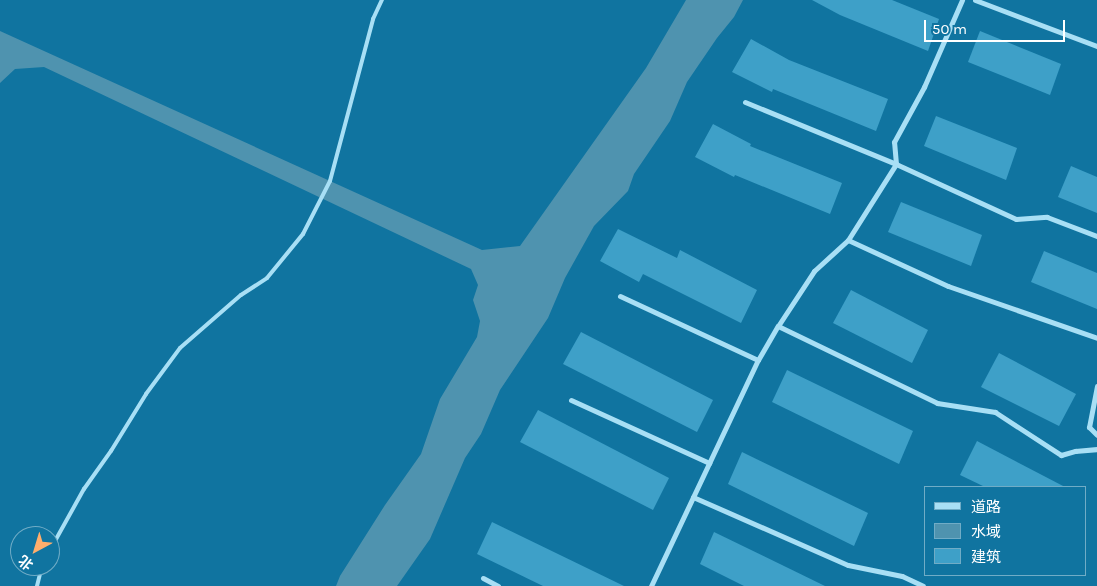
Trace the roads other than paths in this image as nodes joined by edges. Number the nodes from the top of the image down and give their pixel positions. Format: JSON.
{"nodes":[{"id":1,"x":382,"y":0,"type":"edge"},
{"id":2,"x":962,"y":0,"type":"edge"},
{"id":3,"x":975,"y":0,"type":"edge"},
{"id":4,"x":1097,"y":46,"type":"edge"},
{"id":5,"x":745,"y":102,"type":"dead end"},
{"id":6,"x":896,"y":164,"type":"junction"},
{"id":7,"x":1097,"y":236,"type":"edge"},
{"id":8,"x":848,"y":240,"type":"junction"},
{"id":9,"x":620,"y":296,"type":"dead end"},
{"id":10,"x":778,"y":326,"type":"junction"},
{"id":11,"x":1097,"y":338,"type":"edge"},
{"id":12,"x":758,"y":360,"type":"junction"},
{"id":13,"x":1097,"y":386,"type":"edge"},
{"id":14,"x":572,"y":400,"type":"dead end"},
{"id":15,"x":1097,"y":435,"type":"edge"},
{"id":16,"x":1097,"y":449,"type":"edge"},
{"id":17,"x":709,"y":463,"type":"junction"},
{"id":18,"x":693,"y":497,"type":"junction"},
{"id":19,"x":60,"y":532,"type":"edge"},
{"id":20,"x":483,"y":578,"type":"dead end"},
{"id":21,"x":498,"y":586,"type":"edge"},
{"id":22,"x":651,"y":586,"type":"edge"},
{"id":23,"x":923,"y":586,"type":"edge"}],
"edges":[{"from":1,"to":19,"type":"lane"},
{"from":2,"to":6,"type":"street"},
{"from":3,"to":4,"type":"street"},
{"from":5,"to":6,"type":"street"},
{"from":6,"to":7,"type":"street"},
{"from":6,"to":8,"type":"street"},
{"from":8,"to":10,"type":"street"},
{"from":8,"to":11,"type":"street"},
{"from":9,"to":12,"type":"street"},
{"from":10,"to":12,"type":"street"},
{"from":10,"to":16,"type":"street"},
{"from":12,"to":17,"type":"street"},
{"from":13,"to":15,"type":"street"},
{"from":14,"to":17,"type":"street"},
{"from":17,"to":18,"type":"street"},
{"from":18,"to":22,"type":"street"},
{"from":18,"to":23,"type":"street"},
{"from":20,"to":21,"type":"street"}]}
